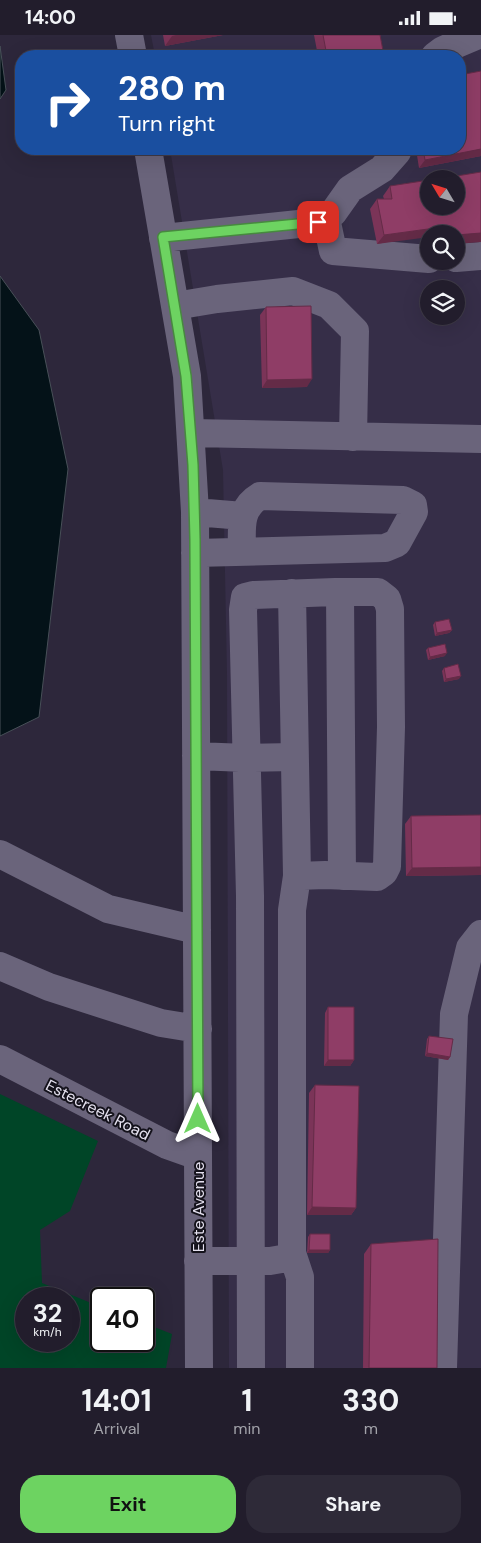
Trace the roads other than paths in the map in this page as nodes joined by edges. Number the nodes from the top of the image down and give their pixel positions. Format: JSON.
{"nodes":[{"id":1,"x":129,"y":35,"type":"edge"},
{"id":2,"x":478,"y":35,"type":"edge"},
{"id":3,"x":131,"y":50,"type":"edge"},
{"id":4,"x":443,"y":50,"type":"edge"},
{"id":5,"x":149,"y":155,"type":"edge"},
{"id":6,"x":394,"y":155,"type":"edge"},
{"id":7,"x":326,"y":218,"type":"junction"},
{"id":8,"x":163,"y":237,"type":"junction"},
{"id":9,"x":481,"y":256,"type":"edge"},
{"id":10,"x":465,"y":257,"type":"edge"},
{"id":11,"x":420,"y":258,"type":"edge"},
{"id":12,"x":175,"y":307,"type":"junction"},
{"id":13,"x":191,"y":433,"type":"junction"},
{"id":14,"x":353,"y":437,"type":"junction"},
{"id":15,"x":481,"y":439,"type":"edge"},
{"id":16,"x":195,"y":512,"type":"junction"},
{"id":17,"x":243,"y":516,"type":"junction"},
{"id":18,"x":242,"y":552,"type":"junction"},
{"id":19,"x":195,"y":553,"type":"junction"},
{"id":20,"x":340,"y":592,"type":"junction"},
{"id":21,"x":292,"y":593,"type":"junction"},
{"id":22,"x":196,"y":756,"type":"junction"},
{"id":23,"x":294,"y":757,"type":"junction"},
{"id":24,"x":246,"y":758,"type":"junction"},
{"id":25,"x":0,"y":855,"type":"edge"},
{"id":26,"x":297,"y":876,"type":"junction"},
{"id":27,"x":342,"y":876,"type":"junction"},
{"id":28,"x":197,"y":930,"type":"junction"},
{"id":29,"x":481,"y":934,"type":"edge"},
{"id":30,"x":0,"y":966,"type":"edge"},
{"id":31,"x":198,"y":1029,"type":"junction"},
{"id":32,"x":0,"y":1059,"type":"edge"},
{"id":33,"x":198,"y":1156,"type":"junction"},
{"id":34,"x":293,"y":1257,"type":"junction"},
{"id":35,"x":198,"y":1261,"type":"junction"},
{"id":36,"x":251,"y":1261,"type":"junction"},
{"id":37,"x":198,"y":1368,"type":"edge"},
{"id":38,"x":251,"y":1368,"type":"edge"},
{"id":39,"x":300,"y":1368,"type":"edge"},
{"id":40,"x":443,"y":1368,"type":"edge"}],
"edges":[{"from":1,"to":3,"type":"street"},
{"from":2,"to":4,"type":"street"},
{"from":5,"to":8,"type":"street","name":"Este Avenue"},
{"from":6,"to":7,"type":"street"},
{"from":7,"to":8,"type":"street"},
{"from":7,"to":11,"type":"street"},
{"from":8,"to":12,"type":"street","name":"Este Avenue"},
{"from":9,"to":10,"type":"street"},
{"from":12,"to":13,"type":"street","name":"Este Avenue"},
{"from":12,"to":14,"type":"street"},
{"from":13,"to":14,"type":"street"},
{"from":13,"to":16,"type":"street","name":"Este Avenue"},
{"from":14,"to":15,"type":"street"},
{"from":16,"to":17,"type":"street"},
{"from":16,"to":19,"type":"street","name":"Este Avenue"},
{"from":17,"to":18,"type":"street"},
{"from":17,"to":18,"type":"street"},
{"from":18,"to":19,"type":"street"},
{"from":19,"to":22,"type":"street","name":"Este Avenue"},
{"from":20,"to":21,"type":"street"},
{"from":20,"to":27,"type":"street"},
{"from":20,"to":27,"type":"street"},
{"from":21,"to":23,"type":"street"},
{"from":21,"to":24,"type":"street"},
{"from":22,"to":24,"type":"street"},
{"from":22,"to":28,"type":"street","name":"Este Avenue"},
{"from":23,"to":24,"type":"street"},
{"from":23,"to":26,"type":"street"},
{"from":24,"to":36,"type":"street"},
{"from":25,"to":28,"type":"street"},
{"from":26,"to":27,"type":"street"},
{"from":26,"to":34,"type":"street"},
{"from":28,"to":31,"type":"street","name":"Este Avenue"},
{"from":29,"to":40,"type":"street"},
{"from":30,"to":31,"type":"street"},
{"from":31,"to":33,"type":"street","name":"Este Avenue"},
{"from":32,"to":33,"type":"street","name":"Estecreek Road"},
{"from":33,"to":35,"type":"street","name":"Este Avenue"},
{"from":34,"to":36,"type":"street"},
{"from":34,"to":39,"type":"street"},
{"from":35,"to":36,"type":"street"},
{"from":35,"to":37,"type":"street","name":"Este Avenue"},
{"from":36,"to":38,"type":"street"}]}
